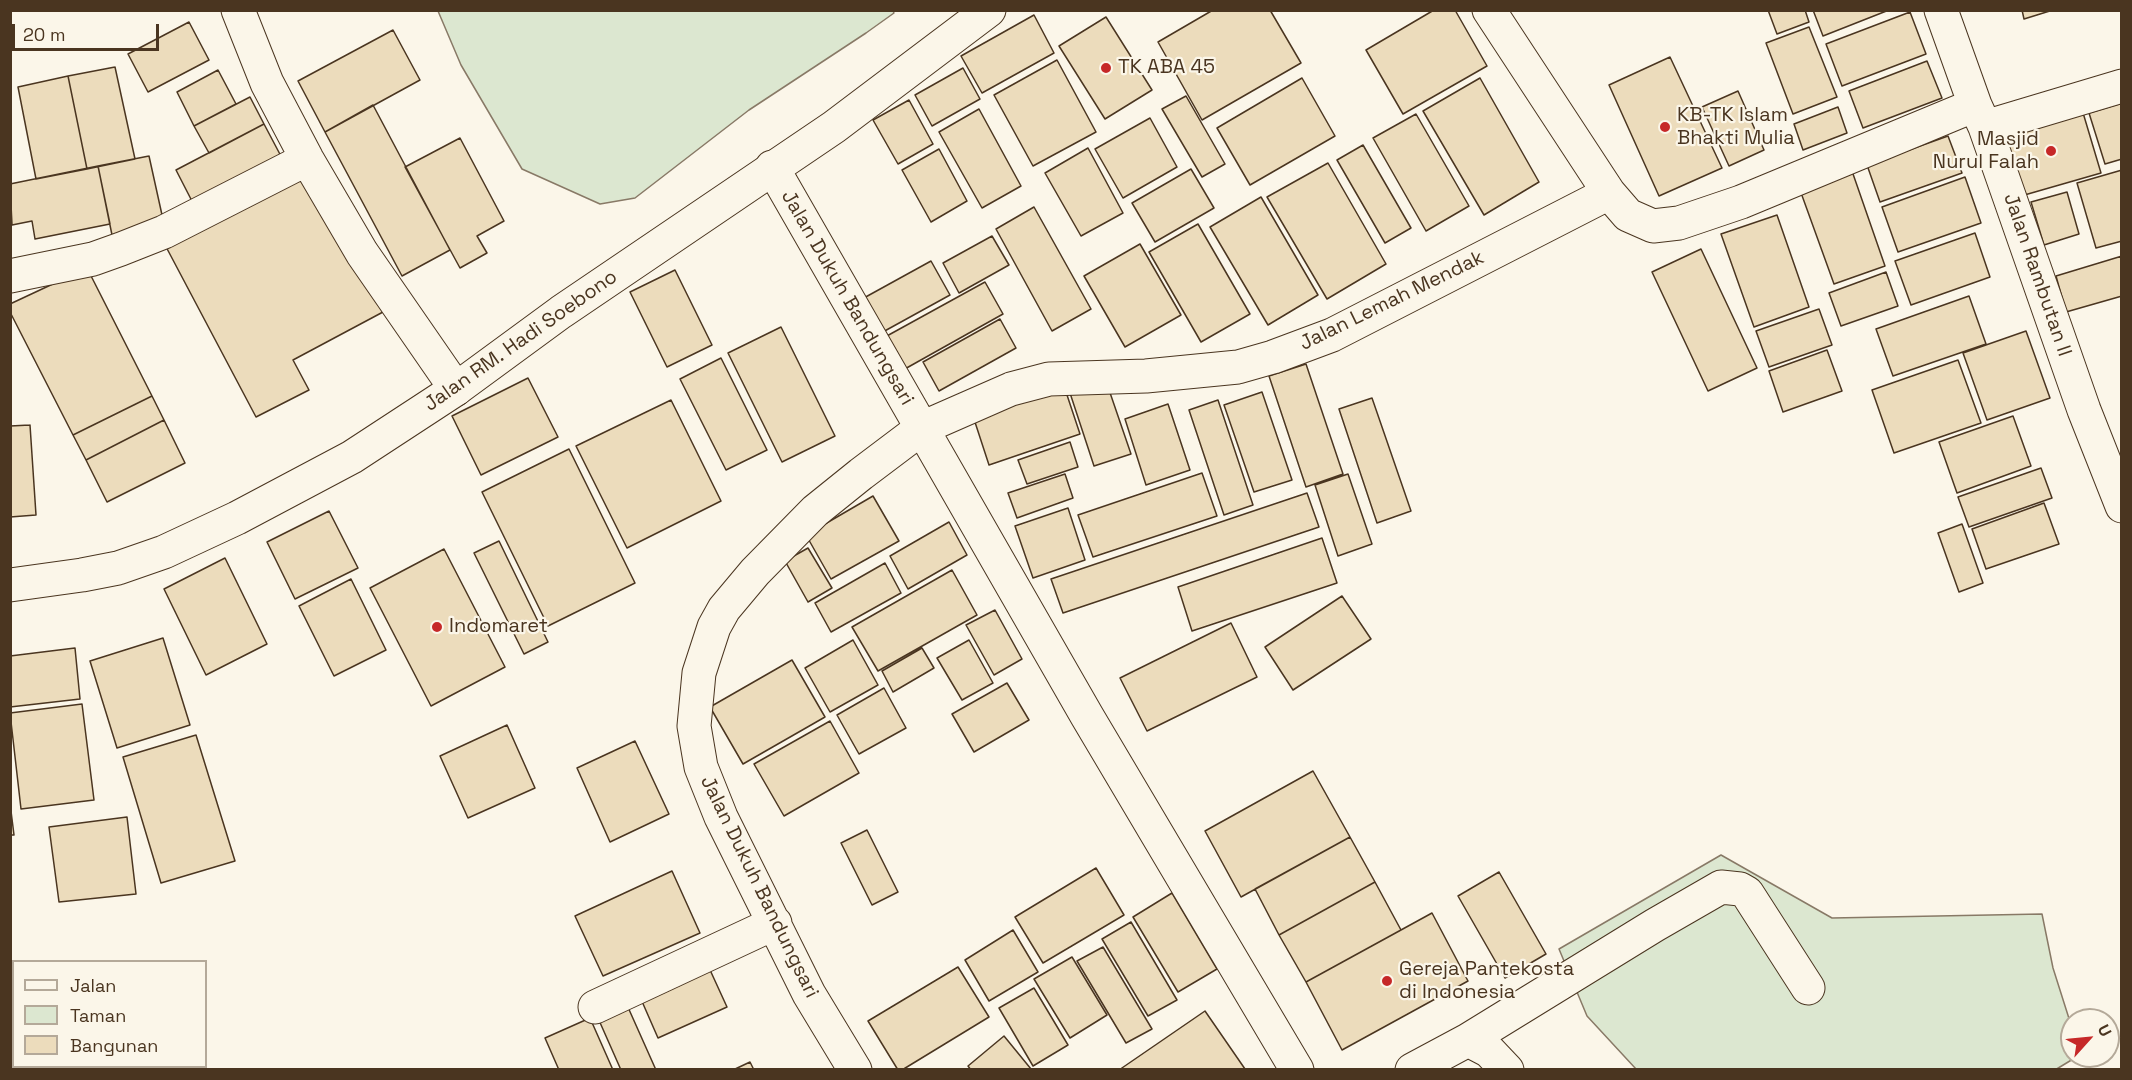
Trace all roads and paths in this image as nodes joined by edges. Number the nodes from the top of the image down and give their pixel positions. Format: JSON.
{"nodes":[{"id":1,"x":238,"y":10,"type":"edge"},
{"id":2,"x":990,"y":10,"type":"edge"},
{"id":3,"x":1490,"y":10,"type":"edge"},
{"id":4,"x":1941,"y":10,"type":"edge"},
{"id":5,"x":2121,"y":86,"type":"edge"},
{"id":6,"x":1980,"y":116,"type":"junction"},
{"id":7,"x":307,"y":159,"type":"junction"},
{"id":8,"x":772,"y":167,"type":"junction"},
{"id":9,"x":1609,"y":193,"type":"junction"},
{"id":10,"x":10,"y":276,"type":"edge"},
{"id":11,"x":456,"y":389,"type":"junction"},
{"id":12,"x":922,"y":428,"type":"junction"},
{"id":13,"x":2121,"y":506,"type":"edge"},
{"id":14,"x":10,"y":585,"type":"edge"},
{"id":15,"x":775,"y":923,"type":"junction"},
{"id":16,"x":1808,"y":988,"type":"dead end"},
{"id":17,"x":595,"y":1007,"type":"dead end"},
{"id":18,"x":1468,"y":1040,"type":"junction"},
{"id":19,"x":855,"y":1070,"type":"edge"},
{"id":20,"x":1297,"y":1070,"type":"edge"},
{"id":21,"x":1412,"y":1070,"type":"edge"},
{"id":22,"x":1507,"y":1070,"type":"edge"}],
"edges":[{"from":1,"to":7,"type":"street"},
{"from":2,"to":8,"type":"street","name":"Jalan RM. Hadi Soebono"},
{"from":3,"to":9,"type":"street"},
{"from":4,"to":6,"type":"street","name":"Jalan Rambutan II"},
{"from":5,"to":6,"type":"street"},
{"from":6,"to":9,"type":"street"},
{"from":6,"to":13,"type":"street","name":"Jalan Rambutan II"},
{"from":7,"to":10,"type":"street"},
{"from":7,"to":11,"type":"street"},
{"from":8,"to":11,"type":"street","name":"Jalan RM. Hadi Soebono"},
{"from":8,"to":12,"type":"street","name":"Jalan Dukuh Bandungsari"},
{"from":9,"to":12,"type":"street","name":"Jalan Lemah Mendak"},
{"from":11,"to":14,"type":"street","name":"Jalan RM. Hadi Soebono"},
{"from":12,"to":15,"type":"street","name":"Jalan Dukuh Bandungsari"},
{"from":12,"to":20,"type":"street","name":"Jalan Dukuh Bandungsari"},
{"from":15,"to":17,"type":"street"},
{"from":15,"to":19,"type":"street","name":"Jalan Dukuh Bandungsari"},
{"from":16,"to":18,"type":"street"},
{"from":18,"to":21,"type":"street"},
{"from":18,"to":22,"type":"street"}]}
